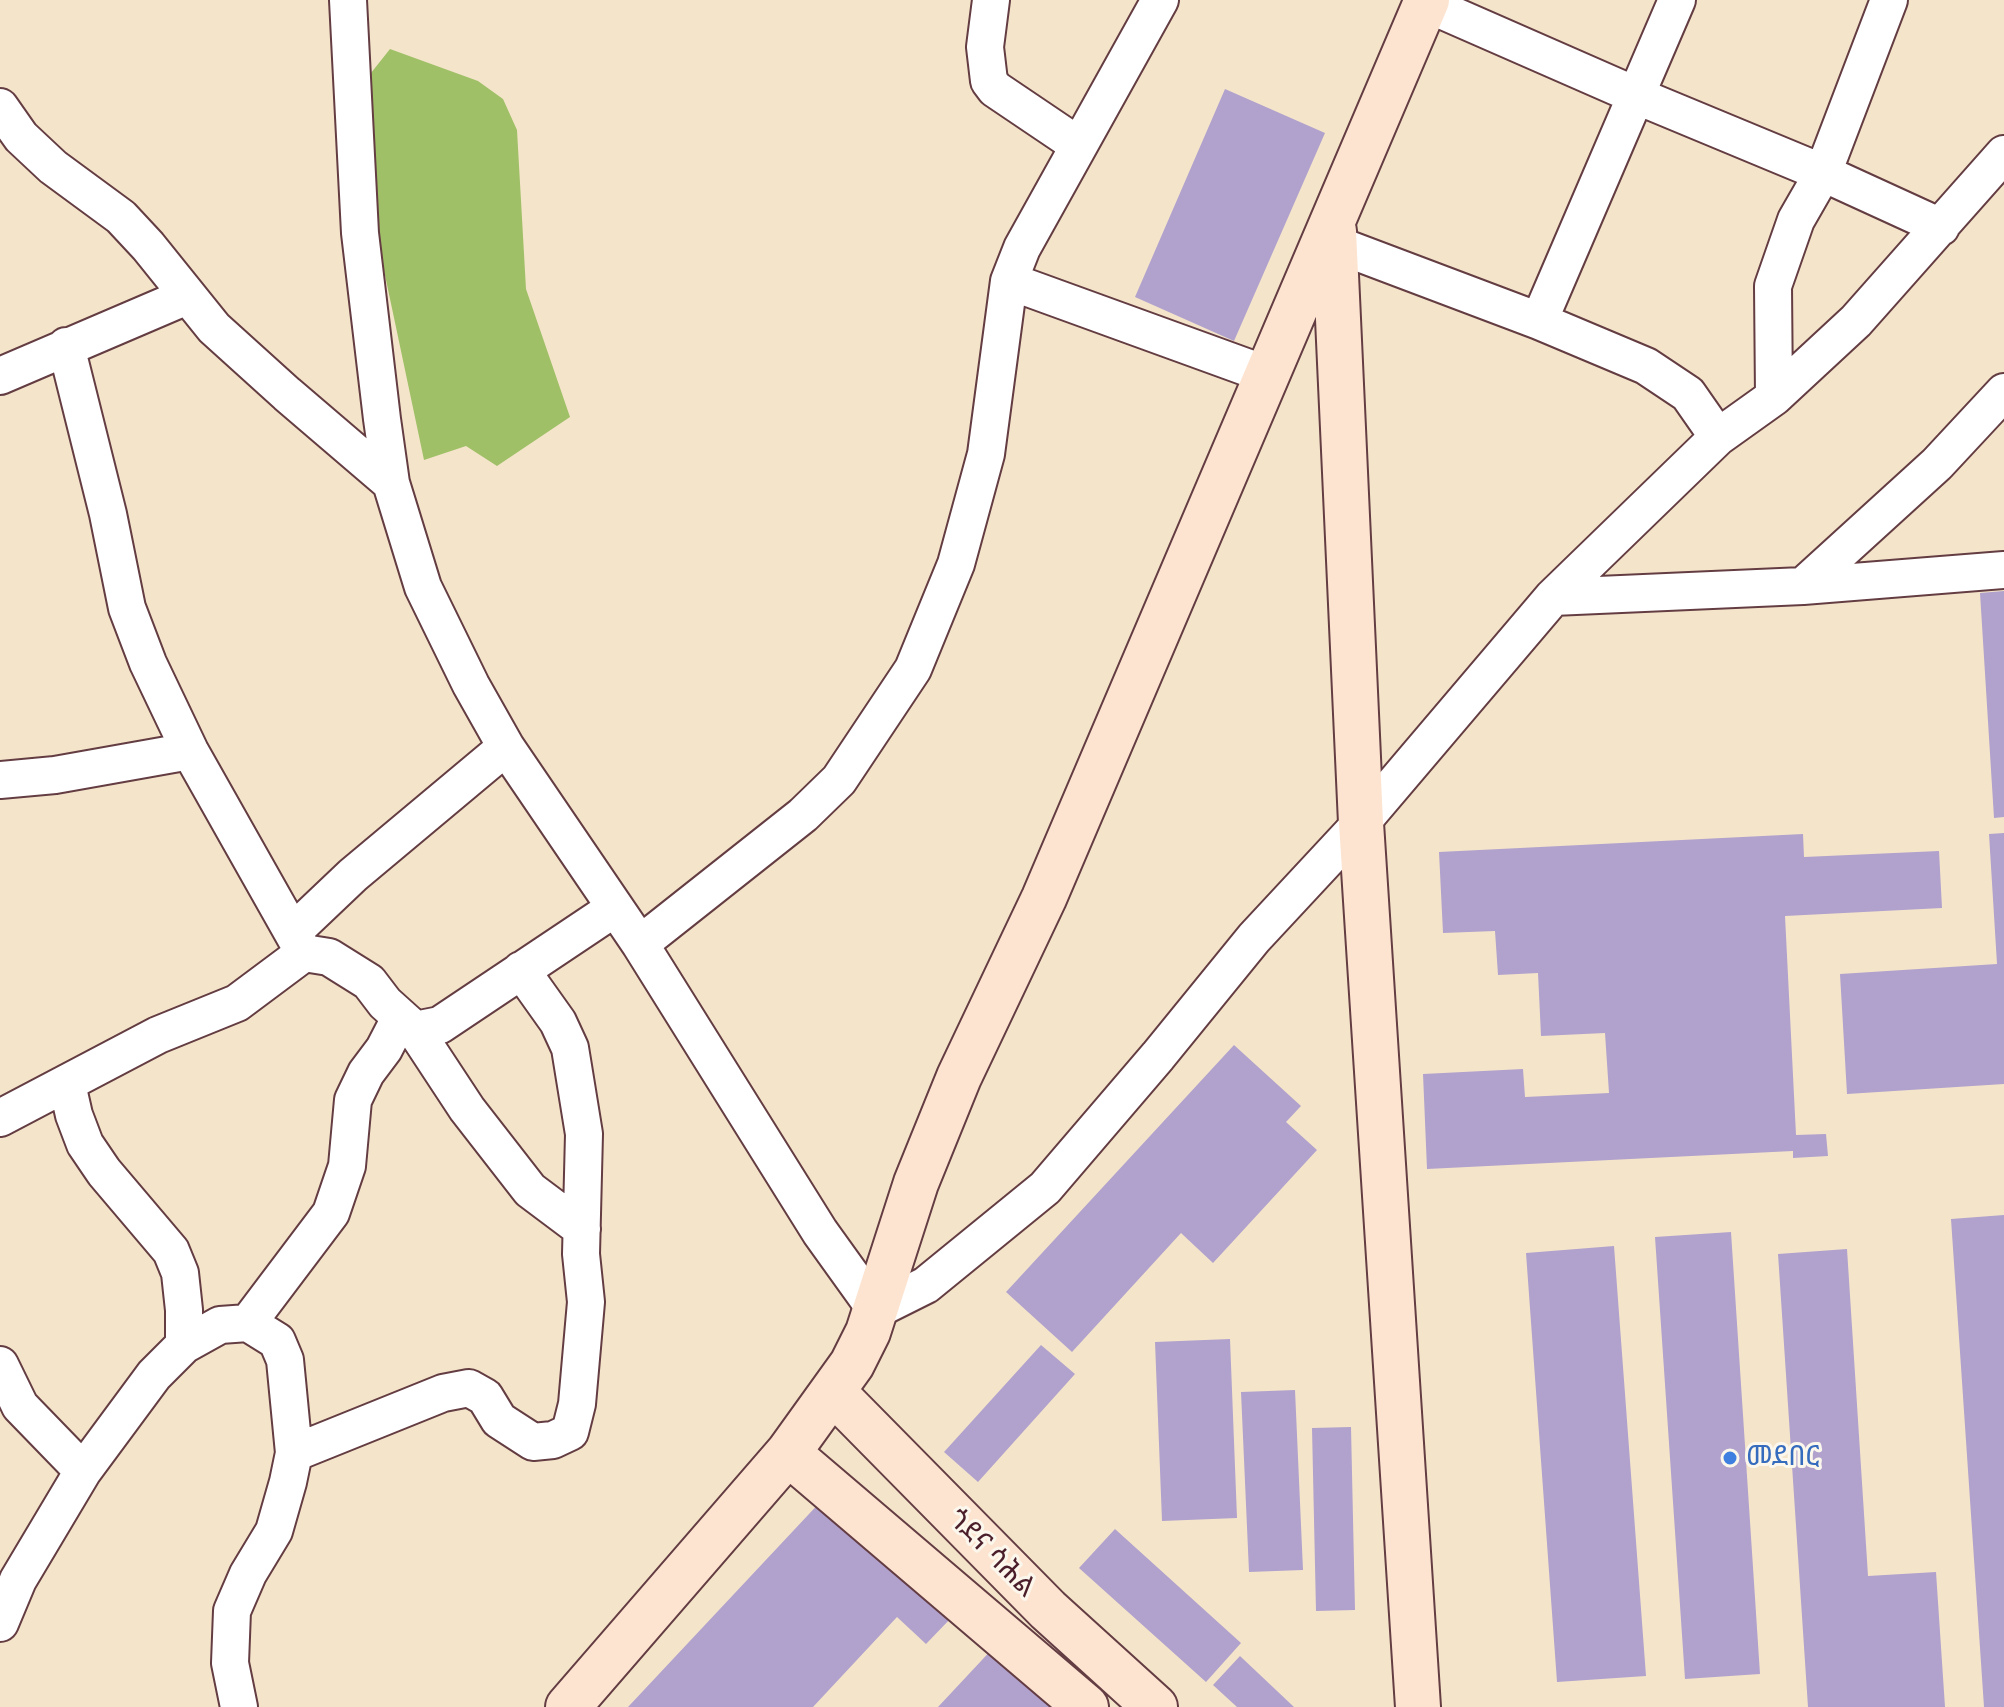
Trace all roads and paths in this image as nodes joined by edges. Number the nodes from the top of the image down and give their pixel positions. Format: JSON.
{"nodes":[{"id":1,"x":348,"y":0,"type":"edge"},
{"id":2,"x":991,"y":0,"type":"edge"},
{"id":3,"x":1160,"y":0,"type":"edge"},
{"id":4,"x":1677,"y":0,"type":"edge"},
{"id":5,"x":1889,"y":0,"type":"edge"},
{"id":6,"x":1426,"y":2,"type":"edge"},
{"id":7,"x":1635,"y":95,"type":"junction"},
{"id":8,"x":0,"y":107,"type":"edge"},
{"id":9,"x":1078,"y":145,"type":"junction"},
{"id":10,"x":2004,"y":154,"type":"edge"},
{"id":11,"x":1823,"y":173,"type":"junction"},
{"id":12,"x":1941,"y":227,"type":"junction"},
{"id":13,"x":1334,"y":233,"type":"junction"},
{"id":14,"x":1009,"y":281,"type":"junction"},
{"id":15,"x":187,"y":296,"type":"junction"},
{"id":16,"x":1539,"y":321,"type":"junction"},
{"id":17,"x":66,"y":346,"type":"junction"},
{"id":18,"x":1268,"y":375,"type":"junction"},
{"id":19,"x":0,"y":376,"type":"edge"},
{"id":20,"x":2004,"y":392,"type":"edge"},
{"id":21,"x":1774,"y":397,"type":"junction"},
{"id":22,"x":1718,"y":437,"type":"junction"},
{"id":23,"x":391,"y":483,"type":"junction"},
{"id":24,"x":2004,"y":570,"type":"edge"},
{"id":25,"x":1803,"y":586,"type":"junction"},
{"id":26,"x":1553,"y":597,"type":"junction"},
{"id":27,"x":506,"y":747,"type":"junction"},
{"id":28,"x":190,"y":751,"type":"junction"},
{"id":29,"x":0,"y":780,"type":"edge"},
{"id":30,"x":1361,"y":823,"type":"junction"},
{"id":31,"x":615,"y":908,"type":"junction"},
{"id":32,"x":299,"y":942,"type":"junction"},
{"id":33,"x":640,"y":944,"type":"junction"},
{"id":34,"x":521,"y":970,"type":"junction"},
{"id":35,"x":408,"y":1024,"type":"junction"},
{"id":36,"x":67,"y":1084,"type":"junction"},
{"id":37,"x":0,"y":1118,"type":"edge"},
{"id":38,"x":582,"y":1229,"type":"junction"},
{"id":39,"x":876,"y":1310,"type":"junction"},
{"id":40,"x":248,"y":1323,"type":"junction"},
{"id":41,"x":184,"y":1345,"type":"junction"},
{"id":42,"x":0,"y":1365,"type":"edge"},
{"id":43,"x":834,"y":1393,"type":"junction"},
{"id":44,"x":294,"y":1453,"type":"junction"},
{"id":45,"x":788,"y":1453,"type":"junction"},
{"id":46,"x":83,"y":1471,"type":"junction"},
{"id":47,"x":1048,"y":1610,"type":"junction"},
{"id":48,"x":0,"y":1623,"type":"edge"},
{"id":49,"x":1009,"y":1641,"type":"junction"},
{"id":50,"x":239,"y":1707,"type":"edge"},
{"id":51,"x":568,"y":1707,"type":"edge"},
{"id":52,"x":1086,"y":1707,"type":"edge"},
{"id":53,"x":1155,"y":1707,"type":"edge"},
{"id":54,"x":1418,"y":1707,"type":"edge"}],
"edges":[{"from":1,"to":23,"type":"street"},
{"from":2,"to":9,"type":"street"},
{"from":3,"to":9,"type":"street"},
{"from":4,"to":7,"type":"street"},
{"from":5,"to":11,"type":"street"},
{"from":6,"to":7,"type":"street"},
{"from":6,"to":13,"type":"street"},
{"from":7,"to":11,"type":"street"},
{"from":7,"to":16,"type":"street"},
{"from":8,"to":15,"type":"street"},
{"from":9,"to":14,"type":"street"},
{"from":10,"to":12,"type":"street"},
{"from":11,"to":12,"type":"street"},
{"from":11,"to":21,"type":"street"},
{"from":12,"to":21,"type":"street"},
{"from":13,"to":16,"type":"street"},
{"from":13,"to":18,"type":"street"},
{"from":13,"to":30,"type":"street"},
{"from":14,"to":18,"type":"street"},
{"from":14,"to":33,"type":"street"},
{"from":15,"to":17,"type":"street"},
{"from":15,"to":23,"type":"street"},
{"from":16,"to":22,"type":"street"},
{"from":17,"to":19,"type":"street"},
{"from":17,"to":28,"type":"street"},
{"from":18,"to":39,"type":"street"},
{"from":20,"to":25,"type":"street"},
{"from":21,"to":22,"type":"street"},
{"from":22,"to":26,"type":"street"},
{"from":23,"to":27,"type":"street"},
{"from":24,"to":25,"type":"street"},
{"from":25,"to":26,"type":"street"},
{"from":26,"to":30,"type":"street"},
{"from":27,"to":31,"type":"street"},
{"from":27,"to":32,"type":"street"},
{"from":28,"to":29,"type":"street"},
{"from":28,"to":32,"type":"street"},
{"from":30,"to":39,"type":"street"},
{"from":30,"to":54,"type":"street"},
{"from":31,"to":33,"type":"street"},
{"from":31,"to":34,"type":"street"},
{"from":32,"to":35,"type":"street"},
{"from":32,"to":36,"type":"street"},
{"from":33,"to":39,"type":"street"},
{"from":34,"to":35,"type":"street"},
{"from":34,"to":38,"type":"street"},
{"from":35,"to":38,"type":"street"},
{"from":35,"to":40,"type":"street"},
{"from":36,"to":37,"type":"street"},
{"from":36,"to":41,"type":"street"},
{"from":38,"to":44,"type":"street"},
{"from":39,"to":43,"type":"street"},
{"from":40,"to":41,"type":"street"},
{"from":40,"to":44,"type":"street"},
{"from":41,"to":46,"type":"street"},
{"from":42,"to":46,"type":"street"},
{"from":43,"to":45,"type":"street"},
{"from":43,"to":47,"type":"street","name":"ጎደና ሳሕል"},
{"from":44,"to":50,"type":"street"},
{"from":45,"to":49,"type":"street","name":"ጎደና ሳሕል"},
{"from":45,"to":51,"type":"street"},
{"from":46,"to":48,"type":"street"},
{"from":47,"to":49,"type":"street"},
{"from":47,"to":53,"type":"street","name":"ጎደና ሳሕል"},
{"from":49,"to":52,"type":"street","name":"ጎደና ሳሕል"}]}
